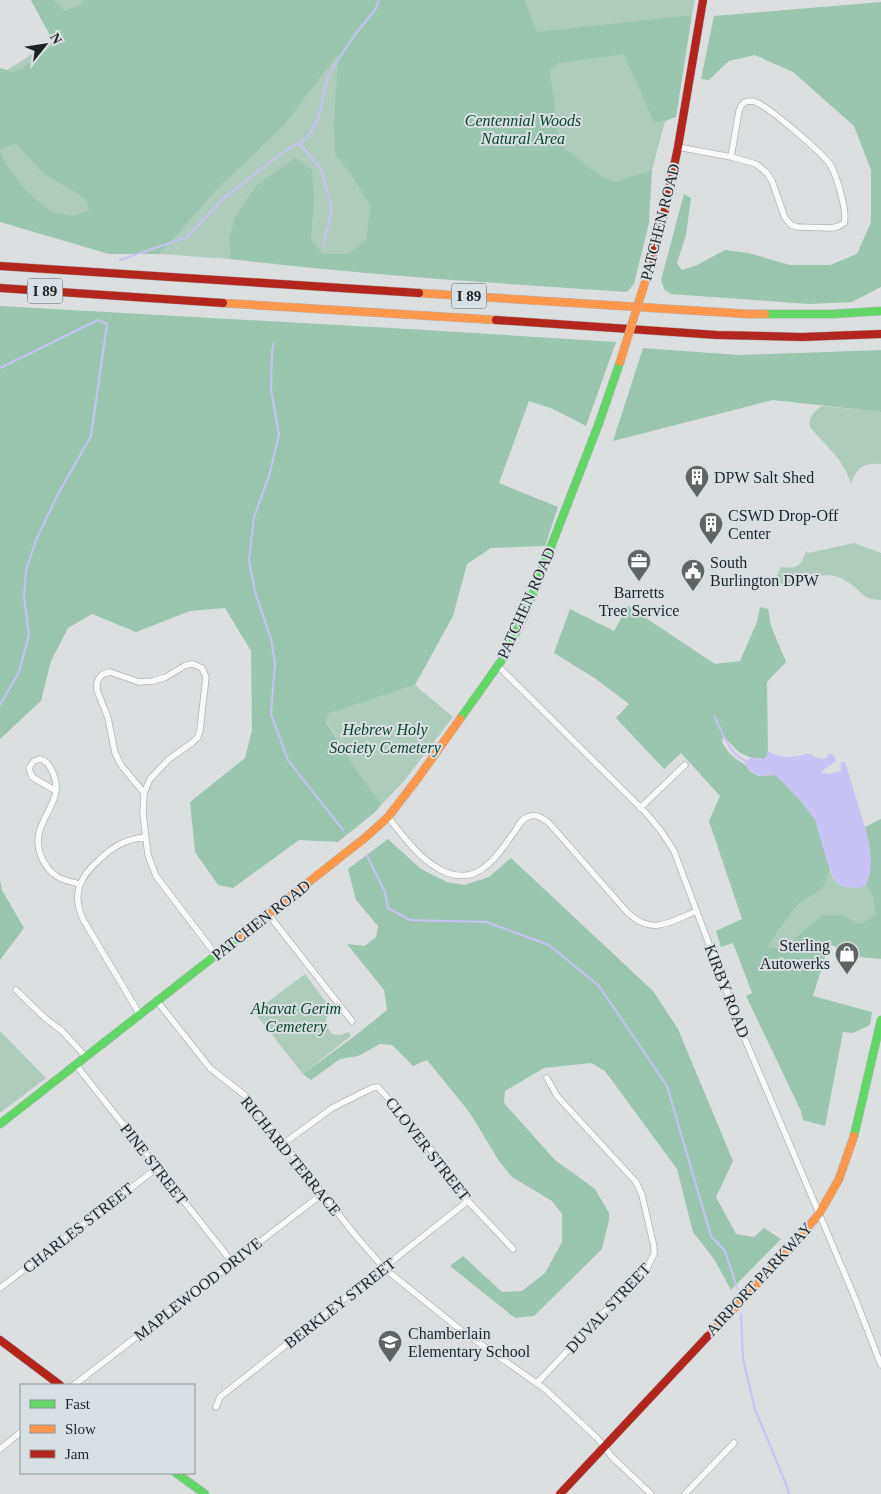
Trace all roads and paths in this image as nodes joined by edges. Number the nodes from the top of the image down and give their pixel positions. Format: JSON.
{"nodes":[{"id":1,"x":702,"y":0,"type":"edge"},
{"id":2,"x":678,"y":147,"type":"junction"},
{"id":3,"x":731,"y":156,"type":"junction"},
{"id":4,"x":0,"y":262,"type":"edge"},
{"id":5,"x":0,"y":266,"type":"edge"},
{"id":6,"x":58,"y":270,"type":"junction"},
{"id":7,"x":0,"y":288,"type":"edge"},
{"id":8,"x":881,"y":311,"type":"edge"},
{"id":9,"x":881,"y":334,"type":"edge"},
{"id":10,"x":498,"y":666,"type":"junction"},
{"id":11,"x":686,"y":764,"type":"dead end"},
{"id":12,"x":56,"y":791,"type":"junction"},
{"id":13,"x":144,"y":793,"type":"junction"},
{"id":14,"x":640,"y":808,"type":"junction"},
{"id":15,"x":388,"y":817,"type":"junction"},
{"id":16,"x":146,"y":837,"type":"junction"},
{"id":17,"x":80,"y":884,"type":"junction"},
{"id":18,"x":696,"y":911,"type":"junction"},
{"id":19,"x":268,"y":914,"type":"junction"},
{"id":20,"x":216,"y":955,"type":"junction"},
{"id":21,"x":16,"y":990,"type":"dead end"},
{"id":22,"x":157,"y":1001,"type":"junction"},
{"id":23,"x":140,"y":1015,"type":"junction"},
{"id":24,"x":881,"y":1020,"type":"edge"},
{"id":25,"x":352,"y":1021,"type":"dead end"},
{"id":26,"x":86,"y":1057,"type":"junction"},
{"id":27,"x":76,"y":1065,"type":"junction"},
{"id":28,"x":547,"y":1078,"type":"dead end"},
{"id":29,"x":0,"y":1124,"type":"edge"},
{"id":30,"x":283,"y":1144,"type":"junction"},
{"id":31,"x":157,"y":1168,"type":"junction"},
{"id":32,"x":322,"y":1194,"type":"junction"},
{"id":33,"x":468,"y":1201,"type":"junction"},
{"id":34,"x":819,"y":1214,"type":"junction"},
{"id":35,"x":513,"y":1249,"type":"dead end"},
{"id":36,"x":232,"y":1262,"type":"junction"},
{"id":37,"x":384,"y":1268,"type":"junction"},
{"id":38,"x":0,"y":1288,"type":"edge"},
{"id":39,"x":0,"y":1340,"type":"edge"},
{"id":40,"x":881,"y":1365,"type":"edge"},
{"id":41,"x":537,"y":1383,"type":"junction"},
{"id":42,"x":59,"y":1384,"type":"edge"},
{"id":43,"x":75,"y":1384,"type":"edge"},
{"id":44,"x":216,"y":1407,"type":"dead end"},
{"id":45,"x":20,"y":1433,"type":"edge"},
{"id":46,"x":734,"y":1442,"type":"dead end"},
{"id":47,"x":604,"y":1446,"type":"junction"},
{"id":48,"x":0,"y":1449,"type":"edge"},
{"id":49,"x":177,"y":1474,"type":"edge"},
{"id":50,"x":205,"y":1494,"type":"edge"},
{"id":51,"x":560,"y":1494,"type":"edge"},
{"id":52,"x":651,"y":1494,"type":"edge"},
{"id":53,"x":685,"y":1494,"type":"edge"}],
"edges":[{"from":1,"to":2,"type":"main road","name":"PATCHEN ROAD"},
{"from":2,"to":3,"type":"street"},
{"from":2,"to":10,"type":"main road","name":"PATCHEN ROAD","bridge":true},
{"from":3,"to":3,"type":"street"},
{"from":4,"to":6,"type":"main road"},
{"from":5,"to":6,"type":"main road","number":"I 89"},
{"from":6,"to":8,"type":"main road","number":"I 89"},
{"from":7,"to":9,"type":"main road","number":"I 89"},
{"from":10,"to":14,"type":"street","name":"KIRBY ROAD"},
{"from":10,"to":15,"type":"main road","name":"PATCHEN ROAD"},
{"from":11,"to":14,"type":"street"},
{"from":12,"to":12,"type":"street"},
{"from":12,"to":17,"type":"street"},
{"from":13,"to":13,"type":"street"},
{"from":13,"to":16,"type":"street"},
{"from":14,"to":18,"type":"street","name":"KIRBY ROAD"},
{"from":15,"to":18,"type":"street"},
{"from":15,"to":19,"type":"main road","name":"PATCHEN ROAD"},
{"from":16,"to":17,"type":"street"},
{"from":16,"to":20,"type":"street"},
{"from":17,"to":23,"type":"street"},
{"from":18,"to":34,"type":"street","name":"KIRBY ROAD"},
{"from":19,"to":20,"type":"main road","name":"PATCHEN ROAD"},
{"from":19,"to":25,"type":"street"},
{"from":20,"to":22,"type":"main road","name":"PATCHEN ROAD"},
{"from":21,"to":26,"type":"street"},
{"from":22,"to":23,"type":"main road","name":"PATCHEN ROAD"},
{"from":22,"to":30,"type":"street","name":"RICHARD TERRACE"},
{"from":23,"to":26,"type":"main road","name":"PATCHEN ROAD"},
{"from":24,"to":34,"type":"main road","name":"AIRPORT PARKWAY"},
{"from":26,"to":27,"type":"main road","name":"PATCHEN ROAD"},
{"from":27,"to":29,"type":"main road","name":"PATCHEN ROAD"},
{"from":27,"to":31,"type":"street","name":"PINE STREET"},
{"from":28,"to":41,"type":"street","name":"DUVAL STREET"},
{"from":30,"to":32,"type":"street","name":"RICHARD TERRACE"},
{"from":30,"to":33,"type":"street","name":"CLOVER STREET"},
{"from":31,"to":36,"type":"street","name":"PINE STREET"},
{"from":31,"to":38,"type":"street","name":"CHARLES STREET"},
{"from":32,"to":36,"type":"street","name":"MAPLEWOOD DRIVE"},
{"from":32,"to":37,"type":"street","name":"RICHARD TERRACE"},
{"from":33,"to":35,"type":"street","name":"CLOVER STREET"},
{"from":33,"to":37,"type":"street","name":"BERKLEY STREET"},
{"from":34,"to":40,"type":"street","name":"KIRBY ROAD"},
{"from":34,"to":47,"type":"main road","name":"AIRPORT PARKWAY"},
{"from":36,"to":43,"type":"street","name":"MAPLEWOOD DRIVE"},
{"from":37,"to":41,"type":"street","name":"RICHARD TERRACE"},
{"from":37,"to":44,"type":"street","name":"BERKLEY STREET"},
{"from":39,"to":42,"type":"main road"},
{"from":41,"to":47,"type":"street","name":"RICHARD TERRACE"},
{"from":45,"to":48,"type":"street"},
{"from":46,"to":53,"type":"street"},
{"from":47,"to":51,"type":"main road","name":"AIRPORT PARKWAY"},
{"from":47,"to":52,"type":"street","name":"RICHARD TERRACE"},
{"from":49,"to":50,"type":"main road"}]}
